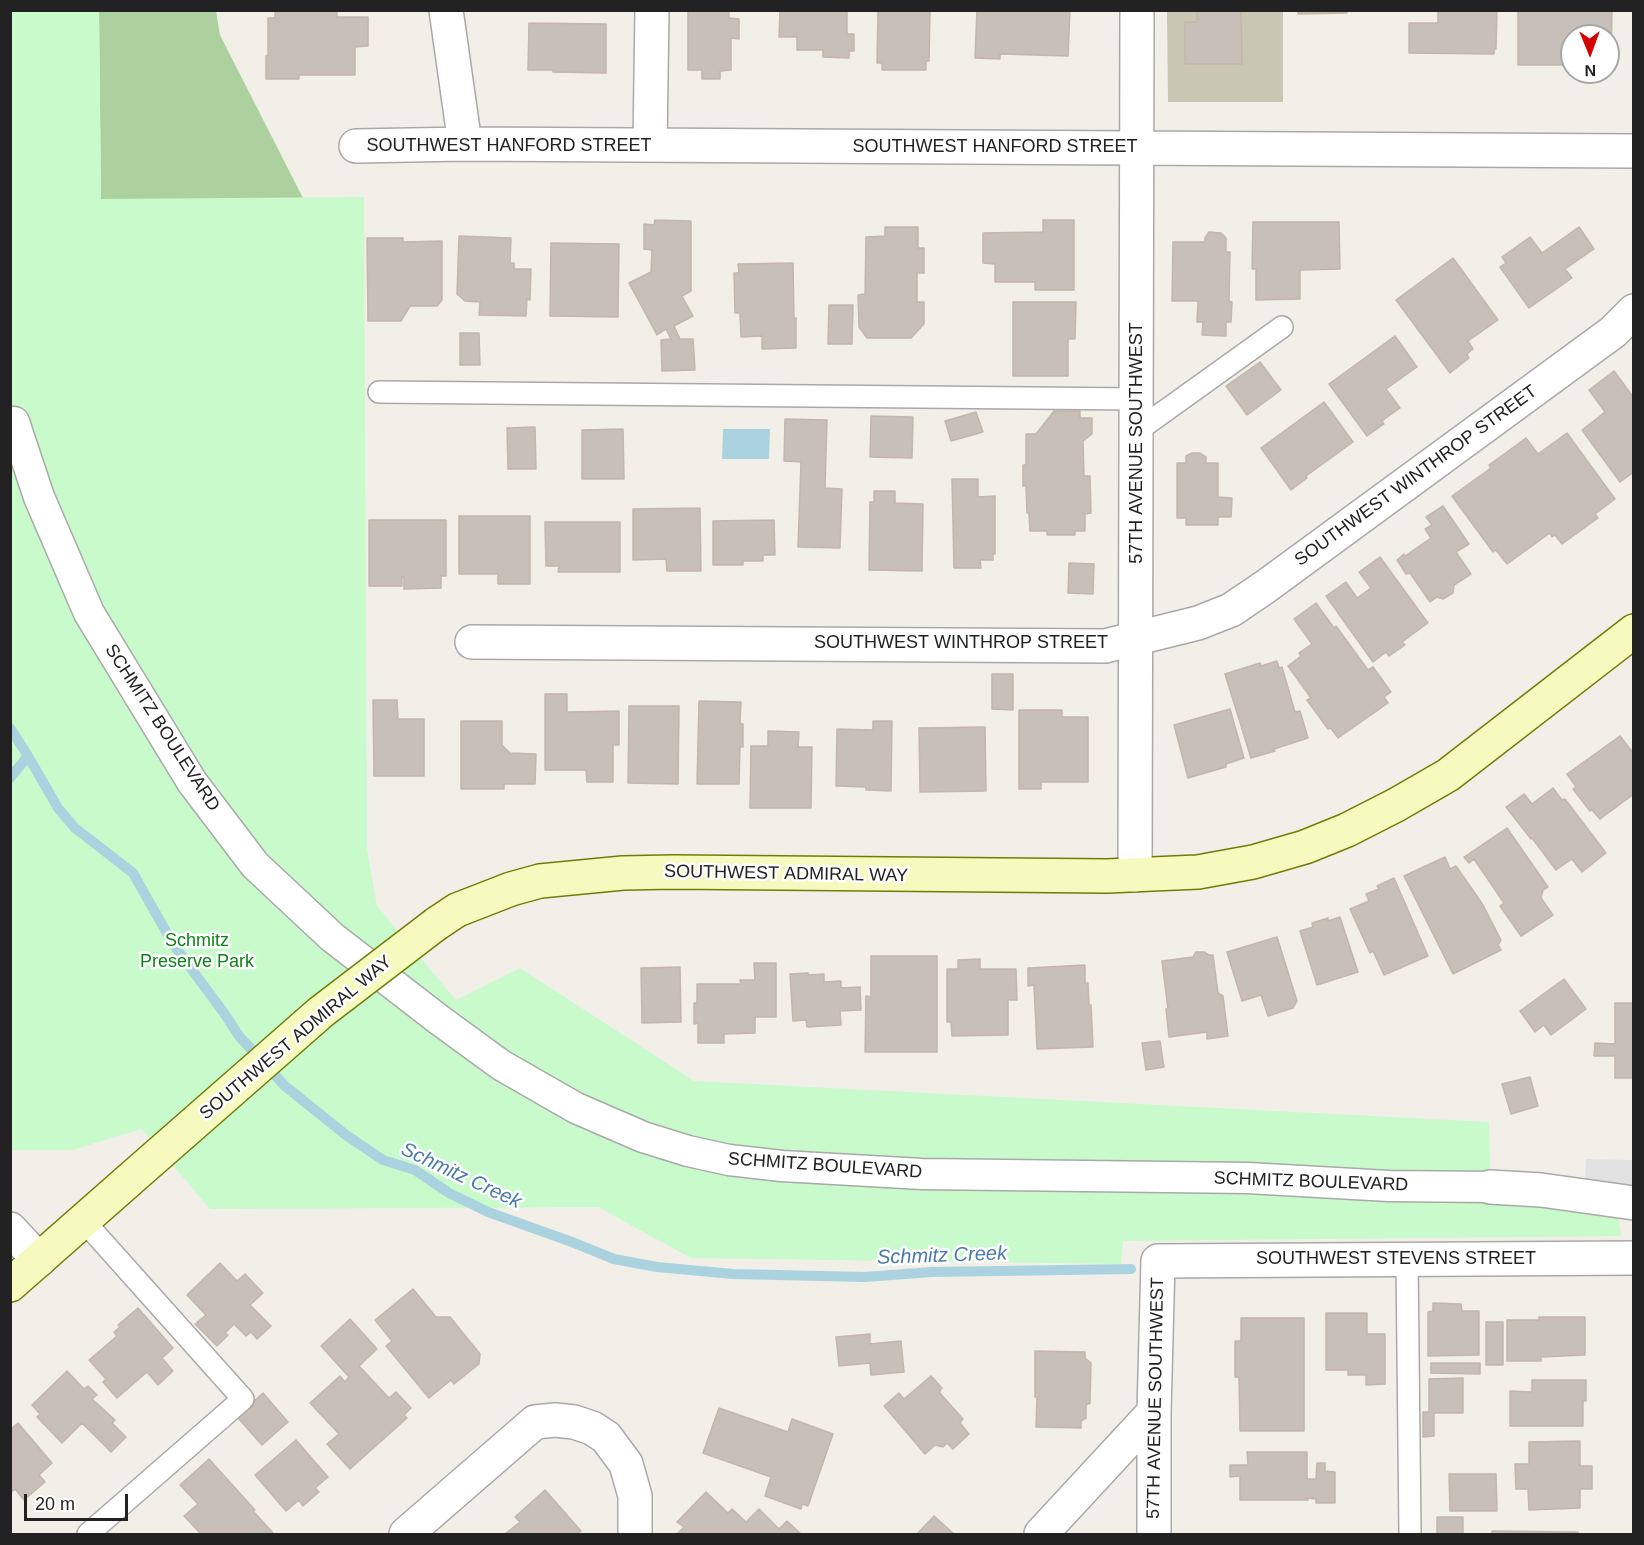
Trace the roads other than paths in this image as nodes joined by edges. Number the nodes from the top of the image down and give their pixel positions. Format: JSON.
{"nodes":[{"id":1,"x":446,"y":10,"type":"edge"},
{"id":2,"x":652,"y":10,"type":"edge"},
{"id":3,"x":1137,"y":10,"type":"edge"},
{"id":4,"x":465,"y":144,"type":"junction"},
{"id":5,"x":650,"y":145,"type":"junction"},
{"id":6,"x":356,"y":146,"type":"dead end"},
{"id":7,"x":1137,"y":148,"type":"junction"},
{"id":8,"x":1634,"y":151,"type":"edge"},
{"id":9,"x":1634,"y":311,"type":"edge"},
{"id":10,"x":1282,"y":327,"type":"dead end"},
{"id":11,"x":379,"y":392,"type":"dead end"},
{"id":12,"x":1137,"y":399,"type":"junction"},
{"id":13,"x":14,"y":422,"type":"dead end"},
{"id":14,"x":1137,"y":431,"type":"junction"},
{"id":15,"x":1634,"y":631,"type":"edge"},
{"id":16,"x":1136,"y":638,"type":"junction"},
{"id":17,"x":472,"y":642,"type":"dead end"},
{"id":18,"x":1134,"y":875,"type":"junction"},
{"id":19,"x":1490,"y":1187,"type":"joint"},
{"id":20,"x":1634,"y":1203,"type":"edge"},
{"id":21,"x":83,"y":1220,"type":"junction"},
{"id":22,"x":10,"y":1229,"type":"edge"},
{"id":23,"x":1634,"y":1257,"type":"edge"},
{"id":24,"x":1407,"y":1259,"type":"junction"},
{"id":25,"x":39,"y":1260,"type":"junction"},
{"id":26,"x":1158,"y":1261,"type":"joint"},
{"id":27,"x":10,"y":1285,"type":"edge"},
{"id":28,"x":1154,"y":1412,"type":"junction"},
{"id":29,"x":88,"y":1534,"type":"edge"},
{"id":30,"x":406,"y":1534,"type":"edge"},
{"id":31,"x":635,"y":1534,"type":"edge"},
{"id":32,"x":1041,"y":1534,"type":"edge"},
{"id":33,"x":1154,"y":1534,"type":"edge"},
{"id":34,"x":1410,"y":1534,"type":"edge"}],
"edges":[{"from":1,"to":4,"type":"street"},
{"from":2,"to":5,"type":"street"},
{"from":3,"to":7,"type":"street","name":"57TH AVENUE SOUTHWEST"},
{"from":4,"to":5,"type":"street","name":"SOUTHWEST HANFORD STREET"},
{"from":4,"to":6,"type":"street","name":"SOUTHWEST HANFORD STREET"},
{"from":5,"to":7,"type":"street","name":"SOUTHWEST HANFORD STREET"},
{"from":7,"to":8,"type":"street","name":"SOUTHWEST HANFORD STREET"},
{"from":7,"to":12,"type":"street","name":"57TH AVENUE SOUTHWEST"},
{"from":9,"to":16,"type":"street","name":"SOUTHWEST WINTHROP STREET"},
{"from":10,"to":14,"type":"lane"},
{"from":11,"to":12,"type":"lane"},
{"from":12,"to":14,"type":"street","name":"57TH AVENUE SOUTHWEST"},
{"from":13,"to":19,"type":"street","name":"SCHMITZ BOULEVARD"},
{"from":14,"to":16,"type":"street","name":"57TH AVENUE SOUTHWEST"},
{"from":15,"to":18,"type":"main road","name":"SOUTHWEST ADMIRAL WAY"},
{"from":16,"to":17,"type":"street","name":"SOUTHWEST WINTHROP STREET"},
{"from":16,"to":18,"type":"street","name":"57TH AVENUE SOUTHWEST"},
{"from":18,"to":21,"type":"main road","name":"SOUTHWEST ADMIRAL WAY","bridge":true},
{"from":19,"to":20,"type":"street","name":"SCHMITZ BOULEVARD"},
{"from":21,"to":25,"type":"main road","name":"SOUTHWEST ADMIRAL WAY"},
{"from":21,"to":29,"type":"lane"},
{"from":22,"to":25,"type":"street"},
{"from":23,"to":24,"type":"street","name":"SOUTHWEST STEVENS STREET"},
{"from":24,"to":26,"type":"street","name":"SOUTHWEST STEVENS STREET"},
{"from":24,"to":34,"type":"lane"},
{"from":25,"to":27,"type":"main road","name":"SOUTHWEST ADMIRAL WAY"},
{"from":26,"to":28,"type":"street","name":"57TH AVENUE SOUTHWEST"},
{"from":28,"to":32,"type":"street"},
{"from":28,"to":33,"type":"street","name":"57TH AVENUE SOUTHWEST"},
{"from":30,"to":31,"type":"street"}]}
